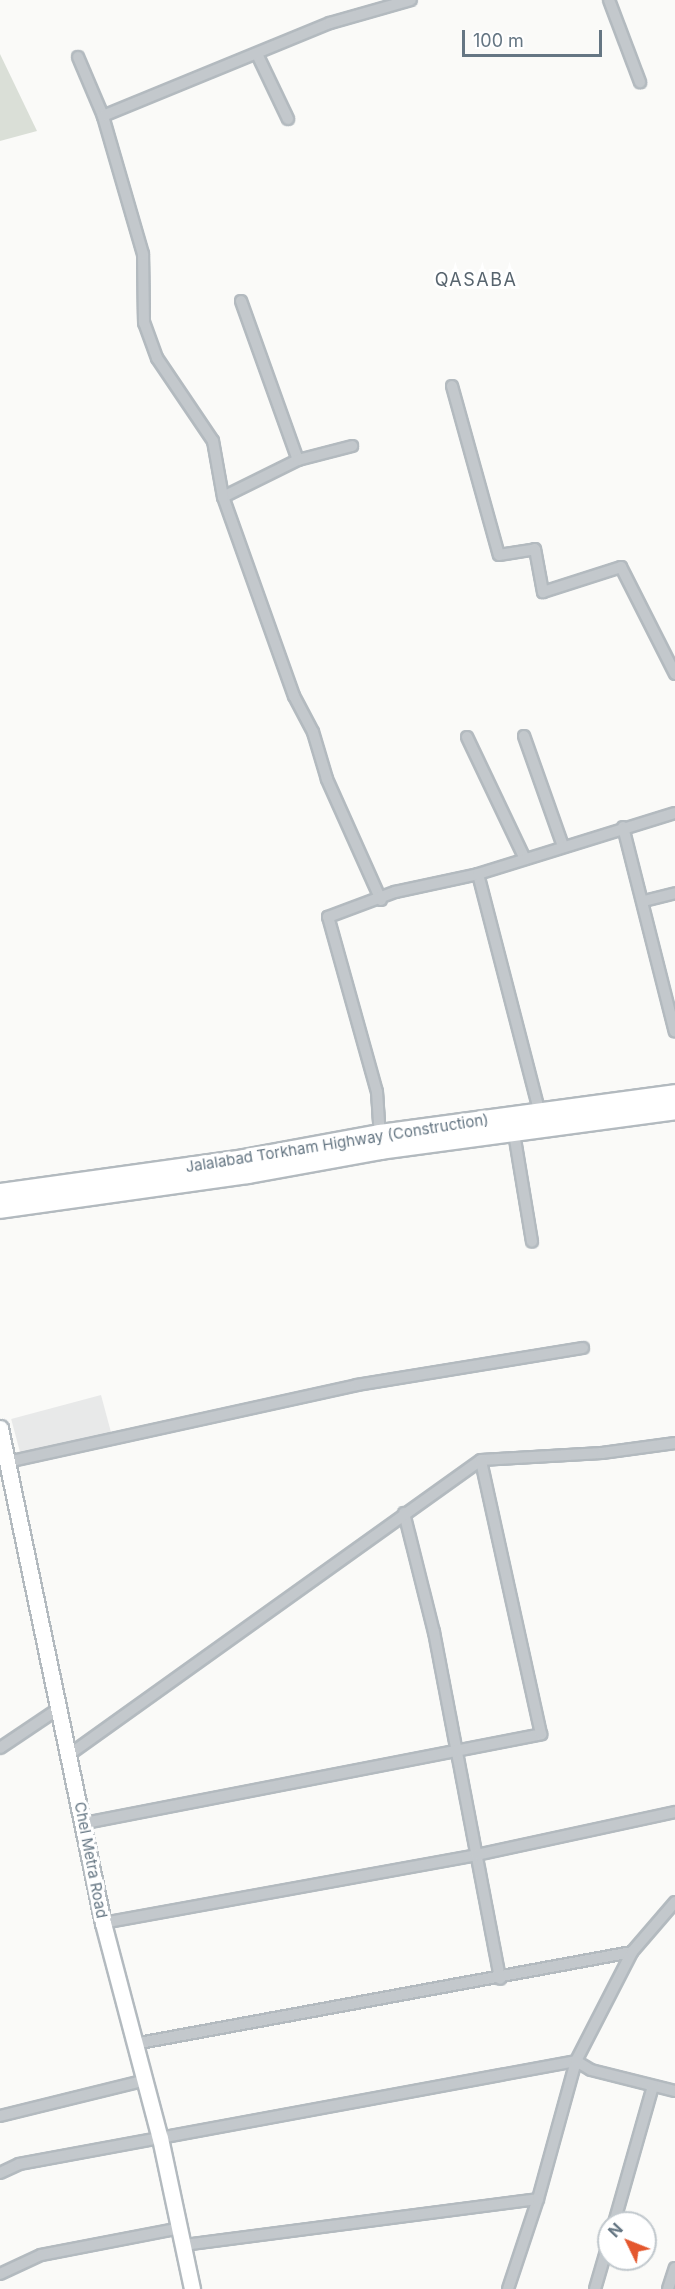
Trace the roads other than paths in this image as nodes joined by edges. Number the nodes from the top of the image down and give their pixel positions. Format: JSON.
{"nodes":[{"id":1,"x":411,"y":0,"type":"edge"},
{"id":2,"x":609,"y":0,"type":"edge"},
{"id":3,"x":257,"y":54,"type":"junction"},
{"id":4,"x":78,"y":57,"type":"dead end"},
{"id":5,"x":640,"y":82,"type":"dead end"},
{"id":6,"x":103,"y":116,"type":"junction"},
{"id":7,"x":288,"y":118,"type":"dead end"},
{"id":8,"x":241,"y":301,"type":"dead end"},
{"id":9,"x":452,"y":386,"type":"dead end"},
{"id":10,"x":352,"y":446,"type":"dead end"},
{"id":11,"x":298,"y":460,"type":"junction"},
{"id":12,"x":223,"y":497,"type":"junction"},
{"id":13,"x":675,"y":674,"type":"edge"},
{"id":14,"x":524,"y":736,"type":"dead end"},
{"id":15,"x":467,"y":737,"type":"dead end"},
{"id":16,"x":675,"y":813,"type":"edge"},
{"id":17,"x":623,"y":827,"type":"junction"},
{"id":18,"x":563,"y":846,"type":"junction"},
{"id":19,"x":525,"y":859,"type":"junction"},
{"id":20,"x":478,"y":874,"type":"junction"},
{"id":21,"x":675,"y":893,"type":"edge"},
{"id":22,"x":381,"y":900,"type":"junction"},
{"id":23,"x":644,"y":901,"type":"junction"},
{"id":24,"x":675,"y":1032,"type":"edge"},
{"id":25,"x":675,"y":1094,"type":"edge"},
{"id":26,"x":675,"y":1110,"type":"edge"},
{"id":27,"x":541,"y":1121,"type":"junction"},
{"id":28,"x":514,"y":1133,"type":"junction"},
{"id":29,"x":380,"y":1142,"type":"junction"},
{"id":30,"x":0,"y":1193,"type":"edge"},
{"id":31,"x":0,"y":1209,"type":"edge"},
{"id":32,"x":532,"y":1242,"type":"dead end"},
{"id":33,"x":583,"y":1348,"type":"dead end"},
{"id":34,"x":0,"y":1428,"type":"edge"},
{"id":35,"x":675,"y":1443,"type":"edge"},
{"id":36,"x":481,"y":1460,"type":"junction"},
{"id":37,"x":7,"y":1462,"type":"junction"},
{"id":38,"x":404,"y":1513,"type":"junction"},
{"id":39,"x":61,"y":1707,"type":"junction"},
{"id":40,"x":0,"y":1748,"type":"edge"},
{"id":41,"x":457,"y":1749,"type":"junction"},
{"id":42,"x":70,"y":1754,"type":"junction"},
{"id":43,"x":675,"y":1812,"type":"edge"},
{"id":44,"x":85,"y":1823,"type":"junction"},
{"id":45,"x":476,"y":1855,"type":"junction"},
{"id":46,"x":675,"y":1902,"type":"edge"},
{"id":47,"x":103,"y":1923,"type":"junction"},
{"id":48,"x":632,"y":1952,"type":"junction"},
{"id":49,"x":500,"y":1979,"type":"junction"},
{"id":50,"x":134,"y":2044,"type":"junction"},
{"id":51,"x":576,"y":2061,"type":"junction"},
{"id":52,"x":143,"y":2081,"type":"junction"},
{"id":53,"x":654,"y":2086,"type":"junction"},
{"id":54,"x":675,"y":2091,"type":"edge"},
{"id":55,"x":0,"y":2116,"type":"edge"},
{"id":56,"x":160,"y":2138,"type":"junction"},
{"id":57,"x":0,"y":2173,"type":"edge"},
{"id":58,"x":538,"y":2199,"type":"junction"},
{"id":59,"x":618,"y":2211,"type":"edge"},
{"id":60,"x":181,"y":2228,"type":"junction"},
{"id":61,"x":184,"y":2245,"type":"junction"},
{"id":62,"x":675,"y":2268,"type":"edge"},
{"id":63,"x":600,"y":2271,"type":"edge"},
{"id":64,"x":0,"y":2274,"type":"edge"},
{"id":65,"x":192,"y":2289,"type":"edge"},
{"id":66,"x":508,"y":2289,"type":"edge"},
{"id":67,"x":595,"y":2289,"type":"edge"},
{"id":68,"x":668,"y":2289,"type":"edge"}],
"edges":[{"from":1,"to":3,"type":"street"},
{"from":2,"to":5,"type":"street"},
{"from":3,"to":6,"type":"street"},
{"from":3,"to":7,"type":"street"},
{"from":4,"to":6,"type":"street"},
{"from":6,"to":12,"type":"street"},
{"from":8,"to":11,"type":"street"},
{"from":9,"to":13,"type":"street"},
{"from":10,"to":11,"type":"street"},
{"from":11,"to":12,"type":"street"},
{"from":12,"to":22,"type":"street"},
{"from":14,"to":18,"type":"street"},
{"from":15,"to":19,"type":"street"},
{"from":16,"to":17,"type":"street"},
{"from":17,"to":18,"type":"street"},
{"from":17,"to":23,"type":"street"},
{"from":18,"to":19,"type":"street"},
{"from":19,"to":20,"type":"street"},
{"from":20,"to":22,"type":"street"},
{"from":20,"to":27,"type":"street"},
{"from":21,"to":23,"type":"street"},
{"from":22,"to":29,"type":"street"},
{"from":23,"to":24,"type":"street"},
{"from":25,"to":27,"type":"highway","name":"Jalalabad Torkham Highway (Construction)"},
{"from":26,"to":27,"type":"highway"},
{"from":27,"to":28,"type":"highway"},
{"from":27,"to":29,"type":"highway","name":"Jalalabad Torkham Highway (Construction)"},
{"from":28,"to":29,"type":"highway"},
{"from":28,"to":32,"type":"street"},
{"from":29,"to":30,"type":"highway","name":"Jalalabad Torkham Highway (Construction)"},
{"from":29,"to":31,"type":"highway"},
{"from":33,"to":37,"type":"street"},
{"from":34,"to":37,"type":"street","name":"Chel Metra Road"},
{"from":35,"to":36,"type":"street"},
{"from":36,"to":38,"type":"street"},
{"from":36,"to":41,"type":"street"},
{"from":37,"to":39,"type":"street","name":"Chel Metra Road"},
{"from":38,"to":41,"type":"street"},
{"from":38,"to":42,"type":"street"},
{"from":39,"to":40,"type":"street"},
{"from":39,"to":42,"type":"street","name":"Chel Metra Road"},
{"from":41,"to":44,"type":"street"},
{"from":41,"to":45,"type":"street"},
{"from":42,"to":44,"type":"street","name":"Chel Metra Road"},
{"from":43,"to":45,"type":"street"},
{"from":44,"to":47,"type":"street","name":"Chel Metra Road"},
{"from":45,"to":47,"type":"street"},
{"from":45,"to":49,"type":"street"},
{"from":46,"to":48,"type":"street"},
{"from":47,"to":50,"type":"street","name":"Chel Metra Road"},
{"from":48,"to":49,"type":"street"},
{"from":48,"to":51,"type":"street"},
{"from":49,"to":50,"type":"street"},
{"from":50,"to":52,"type":"street","name":"Chel Metra Road"},
{"from":51,"to":53,"type":"street"},
{"from":51,"to":56,"type":"street"},
{"from":51,"to":58,"type":"street"},
{"from":52,"to":55,"type":"street"},
{"from":52,"to":56,"type":"street","name":"Chel Metra Road"},
{"from":53,"to":54,"type":"street"},
{"from":53,"to":59,"type":"street"},
{"from":56,"to":57,"type":"street"},
{"from":56,"to":60,"type":"street","name":"Chel Metra Road"},
{"from":58,"to":61,"type":"street"},
{"from":58,"to":66,"type":"street"},
{"from":60,"to":61,"type":"street","name":"Chel Metra Road"},
{"from":60,"to":64,"type":"street"},
{"from":61,"to":65,"type":"street","name":"Chel Metra Road"},
{"from":62,"to":68,"type":"street"},
{"from":63,"to":67,"type":"street"}]}
